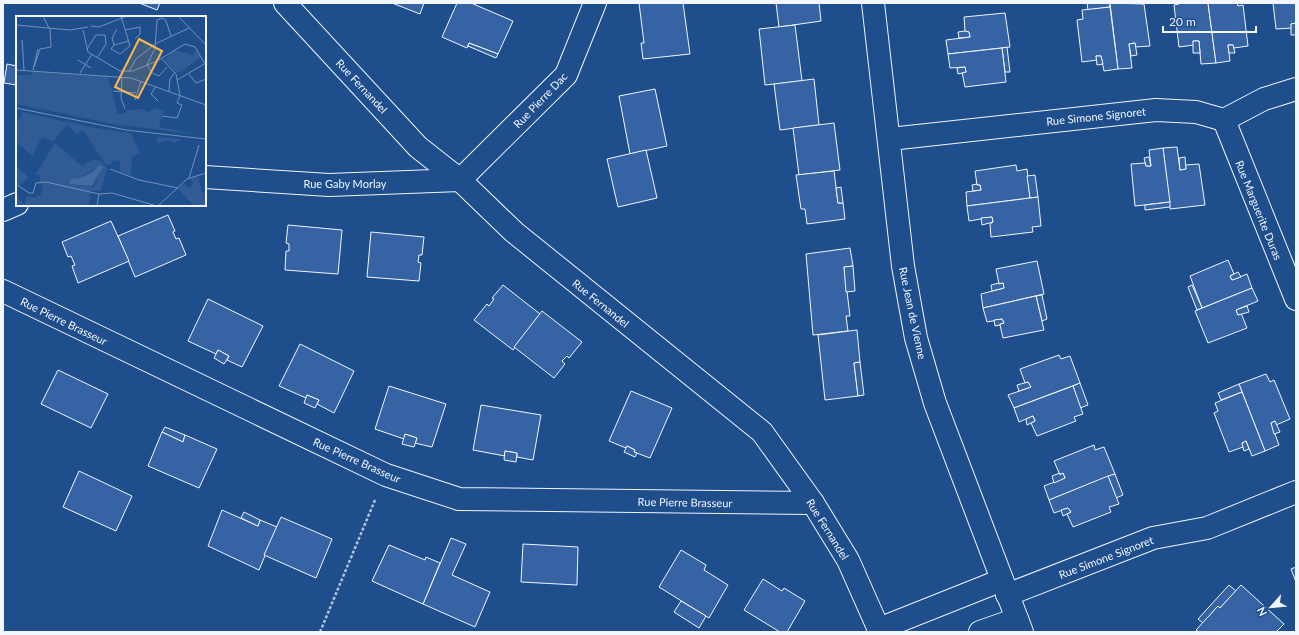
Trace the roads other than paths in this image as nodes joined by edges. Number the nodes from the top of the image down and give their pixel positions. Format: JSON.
{"nodes":[{"id":1,"x":286,"y":3,"type":"edge"},
{"id":2,"x":595,"y":3,"type":"edge"},
{"id":3,"x":873,"y":3,"type":"edge"},
{"id":4,"x":1296,"y":89,"type":"edge"},
{"id":5,"x":1224,"y":120,"type":"junction"},
{"id":6,"x":890,"y":139,"type":"junction"},
{"id":7,"x":206,"y":177,"type":"edge"},
{"id":8,"x":460,"y":180,"type":"junction"},
{"id":9,"x":16,"y":204,"type":"edge"},
{"id":10,"x":3,"y":210,"type":"edge"},
{"id":11,"x":3,"y":291,"type":"edge"},
{"id":12,"x":1296,"y":299,"type":"edge"},
{"id":13,"x":1296,"y":492,"type":"edge"},
{"id":14,"x":813,"y":503,"type":"junction"},
{"id":15,"x":1004,"y":588,"type":"junction"},
{"id":16,"x":1019,"y":625,"type":"edge"},
{"id":17,"x":880,"y":631,"type":"edge"},
{"id":18,"x":980,"y":632,"type":"edge"}],
"edges":[{"from":1,"to":8,"type":"street","name":"Rue Fernandel"},
{"from":2,"to":8,"type":"street","name":"Rue Pierre Dac"},
{"from":3,"to":6,"type":"street","name":"Rue Jean de Vienne"},
{"from":4,"to":5,"type":"street"},
{"from":5,"to":6,"type":"street","name":"Rue Simone Signoret"},
{"from":5,"to":12,"type":"street","name":"Rue Marguerite Duras"},
{"from":6,"to":15,"type":"street","name":"Rue Jean de Vienne"},
{"from":7,"to":8,"type":"street","name":"Rue Gaby Morlay"},
{"from":8,"to":14,"type":"street","name":"Rue Fernandel"},
{"from":9,"to":10,"type":"street"},
{"from":11,"to":14,"type":"street","name":"Rue Pierre Brasseur"},
{"from":13,"to":15,"type":"street","name":"Rue Simone Signoret"},
{"from":14,"to":17,"type":"street","name":"Rue Fernandel"},
{"from":15,"to":16,"type":"street","name":"Rue Jean de Vienne"},
{"from":15,"to":17,"type":"street","name":"Rue Fernandel"},
{"from":16,"to":18,"type":"street"}]}
